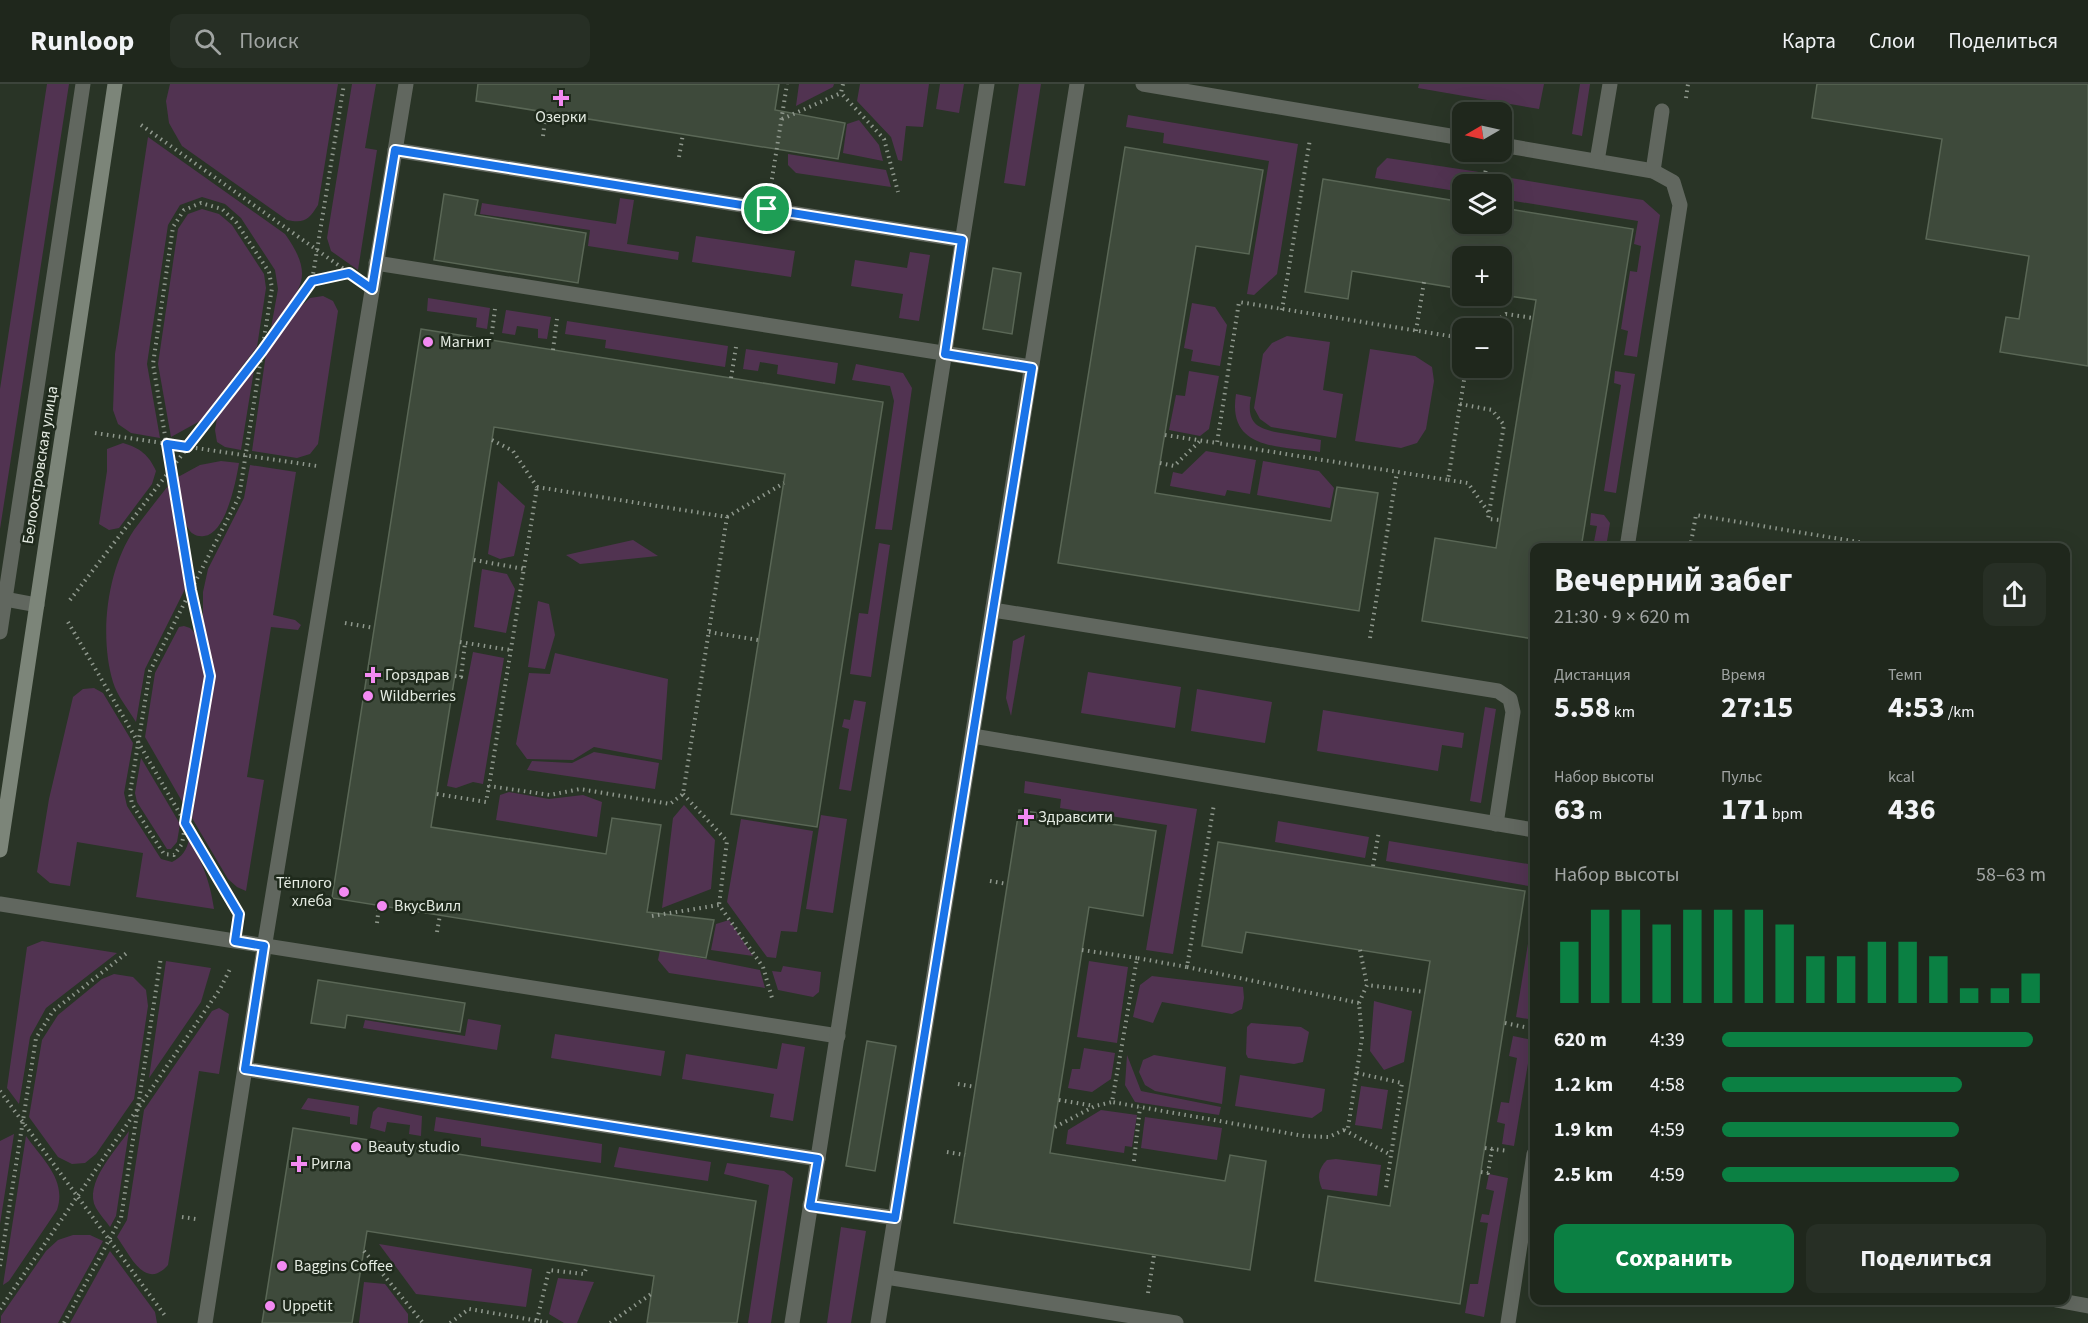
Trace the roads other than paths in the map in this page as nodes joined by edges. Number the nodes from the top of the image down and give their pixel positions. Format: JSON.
{"nodes":[{"id":1,"x":83,"y":84,"type":"edge"},
{"id":2,"x":116,"y":84,"type":"edge"},
{"id":3,"x":406,"y":84,"type":"edge"},
{"id":4,"x":987,"y":84,"type":"edge"},
{"id":5,"x":1077,"y":84,"type":"edge"},
{"id":6,"x":1143,"y":84,"type":"edge"},
{"id":7,"x":1610,"y":84,"type":"edge"},
{"id":8,"x":1662,"y":111,"type":"dead end"},
{"id":9,"x":1452,"y":136,"type":"edge"},
{"id":10,"x":1512,"y":147,"type":"edge"},
{"id":11,"x":395,"y":150,"type":"junction"},
{"id":12,"x":1597,"y":161,"type":"junction"},
{"id":13,"x":1653,"y":171,"type":"junction"},
{"id":14,"x":962,"y":240,"type":"junction"},
{"id":15,"x":376,"y":263,"type":"junction"},
{"id":16,"x":945,"y":354,"type":"junction"},
{"id":17,"x":1032,"y":368,"type":"junction"},
{"id":18,"x":1628,"y":543,"type":"edge"},
{"id":19,"x":2,"y":598,"type":"edge"},
{"id":20,"x":37,"y":605,"type":"junction"},
{"id":21,"x":993,"y":610,"type":"junction"},
{"id":22,"x":0,"y":632,"type":"edge"},
{"id":23,"x":973,"y":736,"type":"junction"},
{"id":24,"x":1496,"y":824,"type":"junction"},
{"id":25,"x":1530,"y":829,"type":"edge"},
{"id":26,"x":0,"y":850,"type":"edge"},
{"id":27,"x":0,"y":904,"type":"edge"},
{"id":28,"x":264,"y":946,"type":"junction"},
{"id":29,"x":838,"y":1036,"type":"junction"},
{"id":30,"x":245,"y":1069,"type":"junction"},
{"id":31,"x":818,"y":1159,"type":"junction"},
{"id":32,"x":1530,"y":1180,"type":"edge"},
{"id":33,"x":810,"y":1206,"type":"junction"},
{"id":34,"x":895,"y":1218,"type":"junction"},
{"id":35,"x":886,"y":1276,"type":"junction"},
{"id":36,"x":2070,"y":1303,"type":"edge"},
{"id":37,"x":2088,"y":1306,"type":"edge"},
{"id":38,"x":205,"y":1323,"type":"edge"},
{"id":39,"x":792,"y":1323,"type":"edge"},
{"id":40,"x":878,"y":1323,"type":"edge"},
{"id":41,"x":1176,"y":1323,"type":"edge"},
{"id":42,"x":1508,"y":1323,"type":"edge"}],
"edges":[{"from":1,"to":19,"type":"street","name":"Белоостровская улица"},
{"from":2,"to":20,"type":"main road","name":"Белоостровская улица"},
{"from":3,"to":11,"type":"street"},
{"from":4,"to":14,"type":"street"},
{"from":5,"to":17,"type":"street"},
{"from":6,"to":9,"type":"street"},
{"from":7,"to":12,"type":"street"},
{"from":8,"to":13,"type":"street"},
{"from":10,"to":12,"type":"street"},
{"from":11,"to":14,"type":"street"},
{"from":11,"to":15,"type":"street"},
{"from":12,"to":13,"type":"street"},
{"from":13,"to":18,"type":"street"},
{"from":14,"to":16,"type":"street"},
{"from":15,"to":16,"type":"street"},
{"from":15,"to":28,"type":"street"},
{"from":16,"to":17,"type":"street"},
{"from":16,"to":29,"type":"street"},
{"from":17,"to":21,"type":"street"},
{"from":19,"to":20,"type":"street"},
{"from":19,"to":22,"type":"street","name":"Белоостровская улица"},
{"from":20,"to":26,"type":"main road","name":"Белоостровская улица"},
{"from":21,"to":23,"type":"street"},
{"from":21,"to":24,"type":"street"},
{"from":23,"to":24,"type":"street"},
{"from":23,"to":34,"type":"street"},
{"from":24,"to":25,"type":"street"},
{"from":27,"to":28,"type":"street"},
{"from":28,"to":29,"type":"street"},
{"from":28,"to":30,"type":"street"},
{"from":29,"to":31,"type":"street"},
{"from":30,"to":31,"type":"street"},
{"from":30,"to":38,"type":"street"},
{"from":31,"to":33,"type":"street"},
{"from":32,"to":42,"type":"street"},
{"from":33,"to":34,"type":"street"},
{"from":33,"to":39,"type":"street"},
{"from":34,"to":35,"type":"street"},
{"from":35,"to":40,"type":"street"},
{"from":35,"to":41,"type":"street"},
{"from":36,"to":37,"type":"street"}]}
